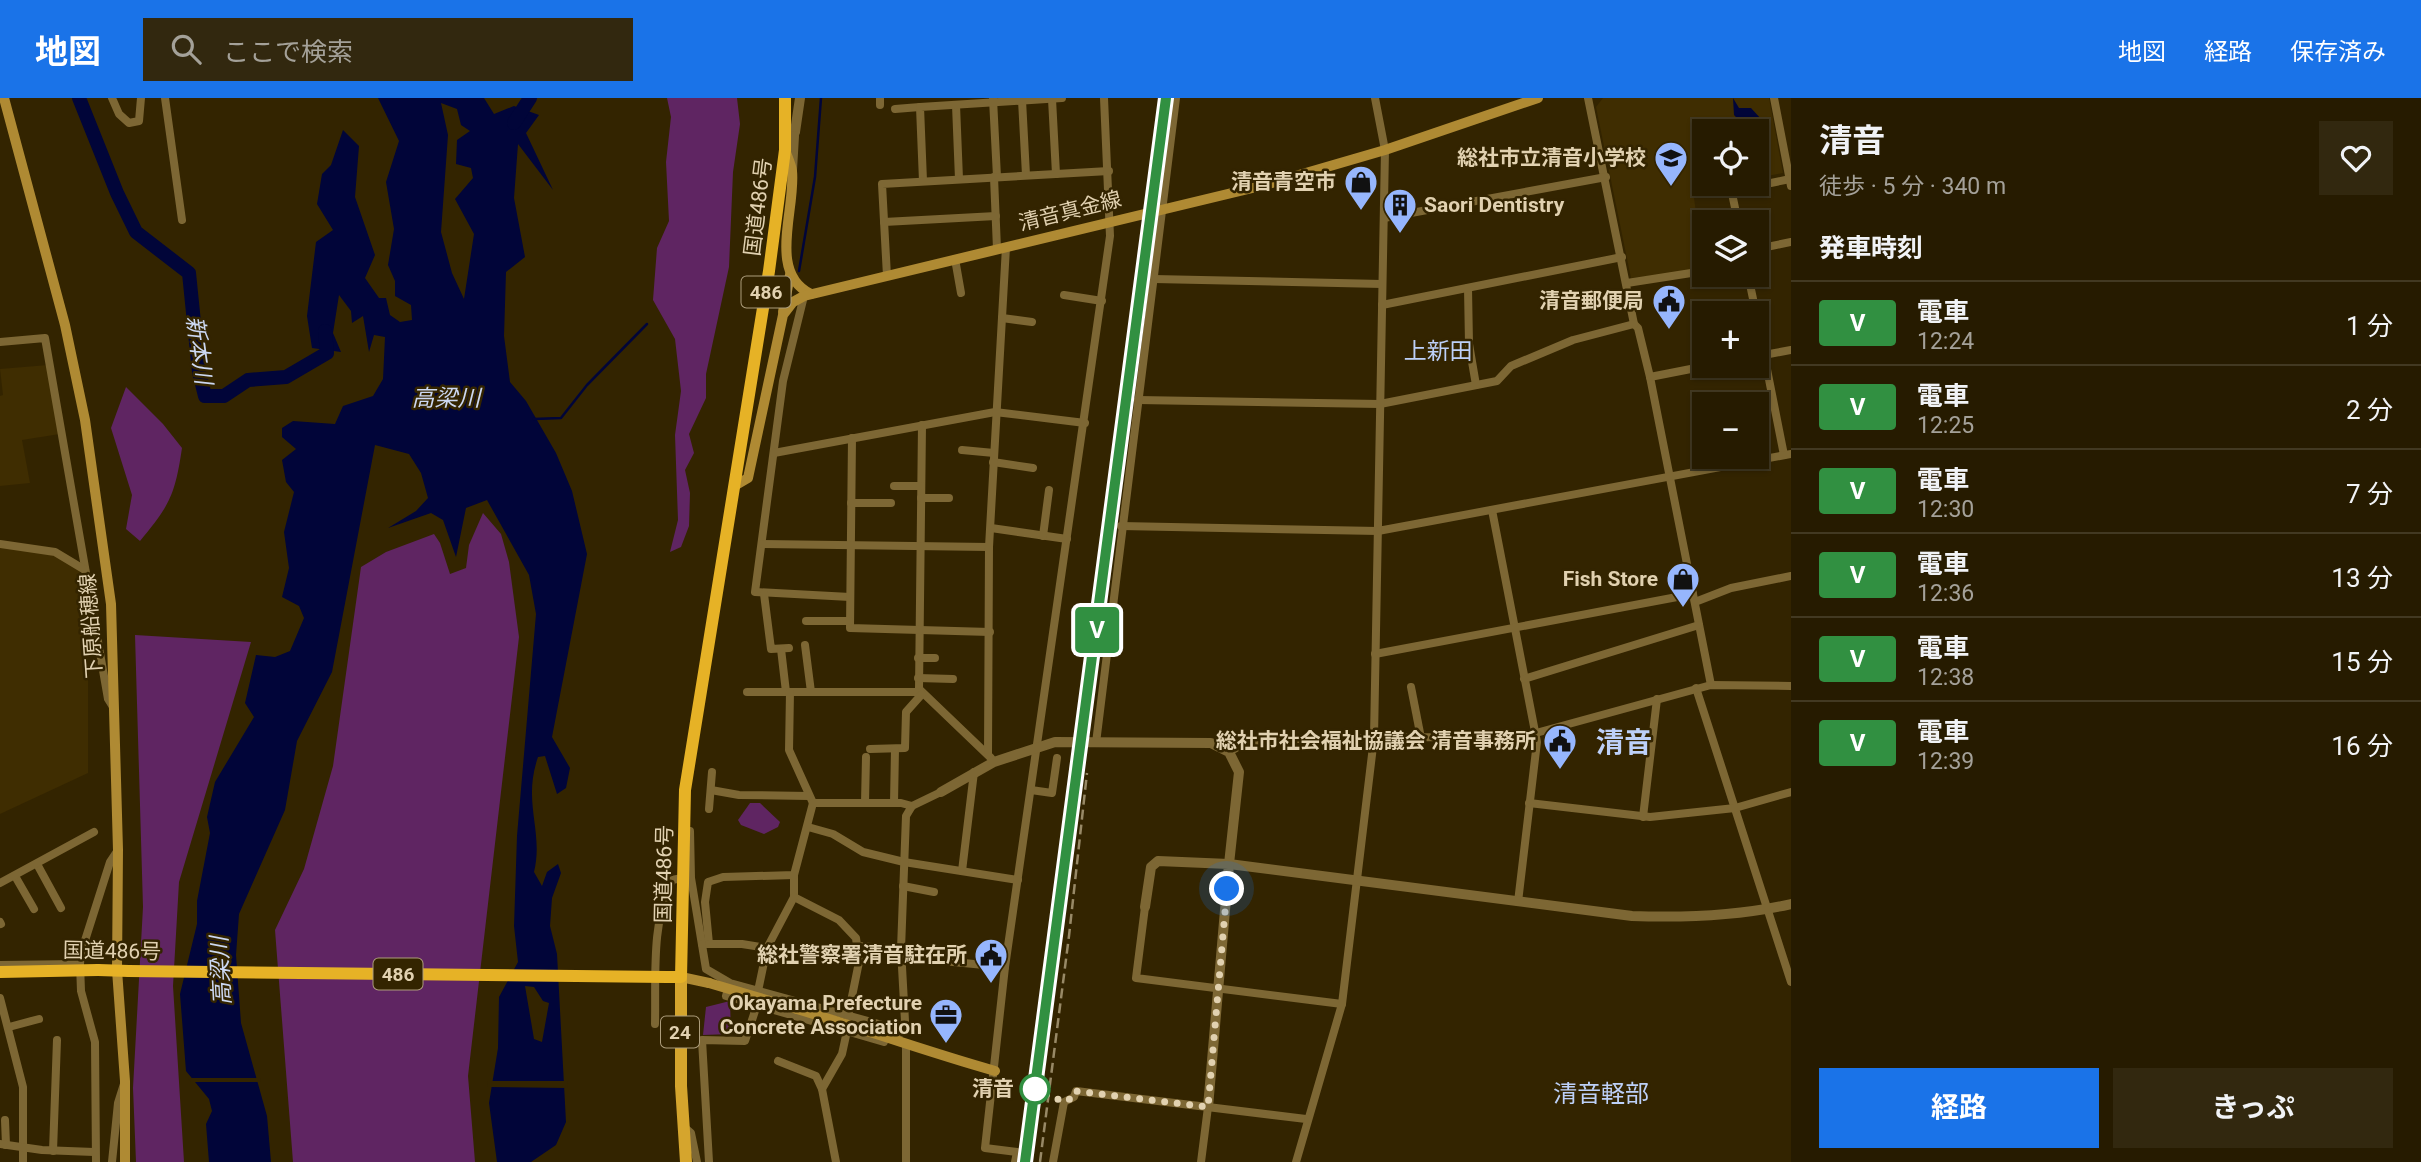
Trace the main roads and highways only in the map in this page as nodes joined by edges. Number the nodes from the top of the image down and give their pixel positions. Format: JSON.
{"nodes":[{"id":1,"x":4,"y":98,"type":"edge"},
{"id":2,"x":785,"y":98,"type":"edge"},
{"id":3,"x":1538,"y":98,"type":"edge"},
{"id":4,"x":1515,"y":102,"type":"edge"},
{"id":5,"x":785,"y":150,"type":"junction"},
{"id":6,"x":790,"y":275,"type":"junction"},
{"id":7,"x":807,"y":295,"type":"junction"},
{"id":8,"x":783,"y":315,"type":"junction"},
{"id":9,"x":736,"y":485,"type":"junction"},
{"id":10,"x":123,"y":971,"type":"junction"},
{"id":11,"x":0,"y":972,"type":"edge"},
{"id":12,"x":681,"y":977,"type":"junction"},
{"id":13,"x":995,"y":1071,"type":"road end"},
{"id":14,"x":125,"y":1162,"type":"edge"},
{"id":15,"x":686,"y":1162,"type":"edge"}],
"edges":[{"from":1,"to":10,"type":"main road","name":"下原船穂線"},
{"from":2,"to":5,"type":"highway","name":"国道486号","number":"486"},
{"from":3,"to":4,"type":"main road","name":"清音真金線"},
{"from":4,"to":7,"type":"main road","name":"清音真金線"},
{"from":5,"to":6,"type":"main road"},
{"from":5,"to":9,"type":"highway","name":"国道486号","number":"486"},
{"from":6,"to":7,"type":"main road"},
{"from":6,"to":8,"type":"main road"},
{"from":7,"to":8,"type":"main road","name":"清音真金線"},
{"from":8,"to":9,"type":"main road"},
{"from":9,"to":12,"type":"highway","name":"国道486号","number":"486"},
{"from":10,"to":11,"type":"highway","name":"国道486号","number":"486","bridge":true},
{"from":10,"to":12,"type":"highway","name":"国道486号","number":"486","bridge":true},
{"from":10,"to":14,"type":"main road","name":"下原船穂線"},
{"from":12,"to":13,"type":"main road","bridge":true},
{"from":12,"to":15,"type":"main road","number":"24"}]}
